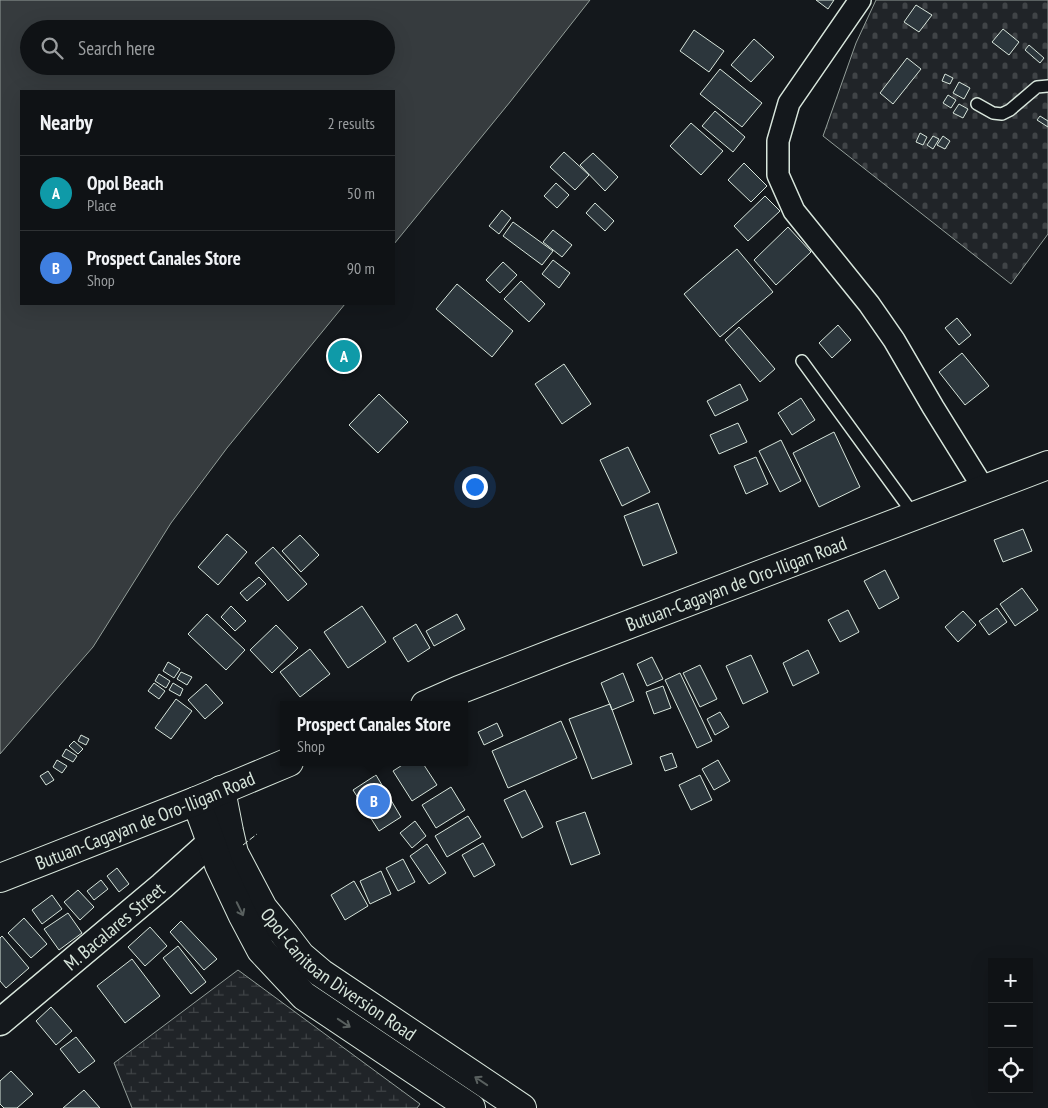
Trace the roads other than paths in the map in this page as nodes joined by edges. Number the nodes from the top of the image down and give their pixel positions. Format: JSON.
{"nodes":[{"id":1,"x":860,"y":0,"type":"edge"},
{"id":2,"x":1048,"y":86,"type":"edge"},
{"id":3,"x":977,"y":104,"type":"dead end"},
{"id":4,"x":802,"y":361,"type":"dead end"},
{"id":5,"x":1048,"y":465,"type":"edge"},
{"id":6,"x":984,"y":489,"type":"junction"},
{"id":7,"x":914,"y":515,"type":"junction"},
{"id":8,"x":434,"y":701,"type":"edge"},
{"id":9,"x":280,"y":766,"type":"edge"},
{"id":10,"x":221,"y":790,"type":"junction"},
{"id":11,"x":196,"y":801,"type":"junction"},
{"id":12,"x":220,"y":836,"type":"junction"},
{"id":13,"x":0,"y":878,"type":"edge"},
{"id":14,"x":0,"y":1022,"type":"edge"},
{"id":15,"x":470,"y":1108,"type":"edge"},
{"id":16,"x":522,"y":1108,"type":"edge"}],
"edges":[{"from":1,"to":6,"type":"street"},
{"from":2,"to":3,"type":"lane"},
{"from":4,"to":7,"type":"lane"},
{"from":5,"to":6,"type":"main road","name":"Butuan-Cagayan de Oro-Iligan Road"},
{"from":6,"to":7,"type":"main road","name":"Butuan-Cagayan de Oro-Iligan Road"},
{"from":7,"to":8,"type":"main road","name":"Butuan-Cagayan de Oro-Iligan Road"},
{"from":9,"to":10,"type":"main road","name":"Butuan-Cagayan de Oro-Iligan Road"},
{"from":10,"to":11,"type":"main road","name":"Butuan-Cagayan de Oro-Iligan Road"},
{"from":10,"to":12,"type":"main road","name":"Opol-Canitoan Diversion Road"},
{"from":11,"to":12,"type":"main road","name":"Opol-Canitoan Diversion Road"},
{"from":11,"to":13,"type":"main road","name":"Butuan-Cagayan de Oro-Iligan Road"},
{"from":12,"to":14,"type":"street","name":"M. Bacalares Street"},
{"from":12,"to":15,"type":"main road","name":"Opol-Canitoan Diversion Road","one_way":true},
{"from":16,"to":12,"type":"main road","name":"Opol-Canitoan Diversion Road","one_way":true}]}
